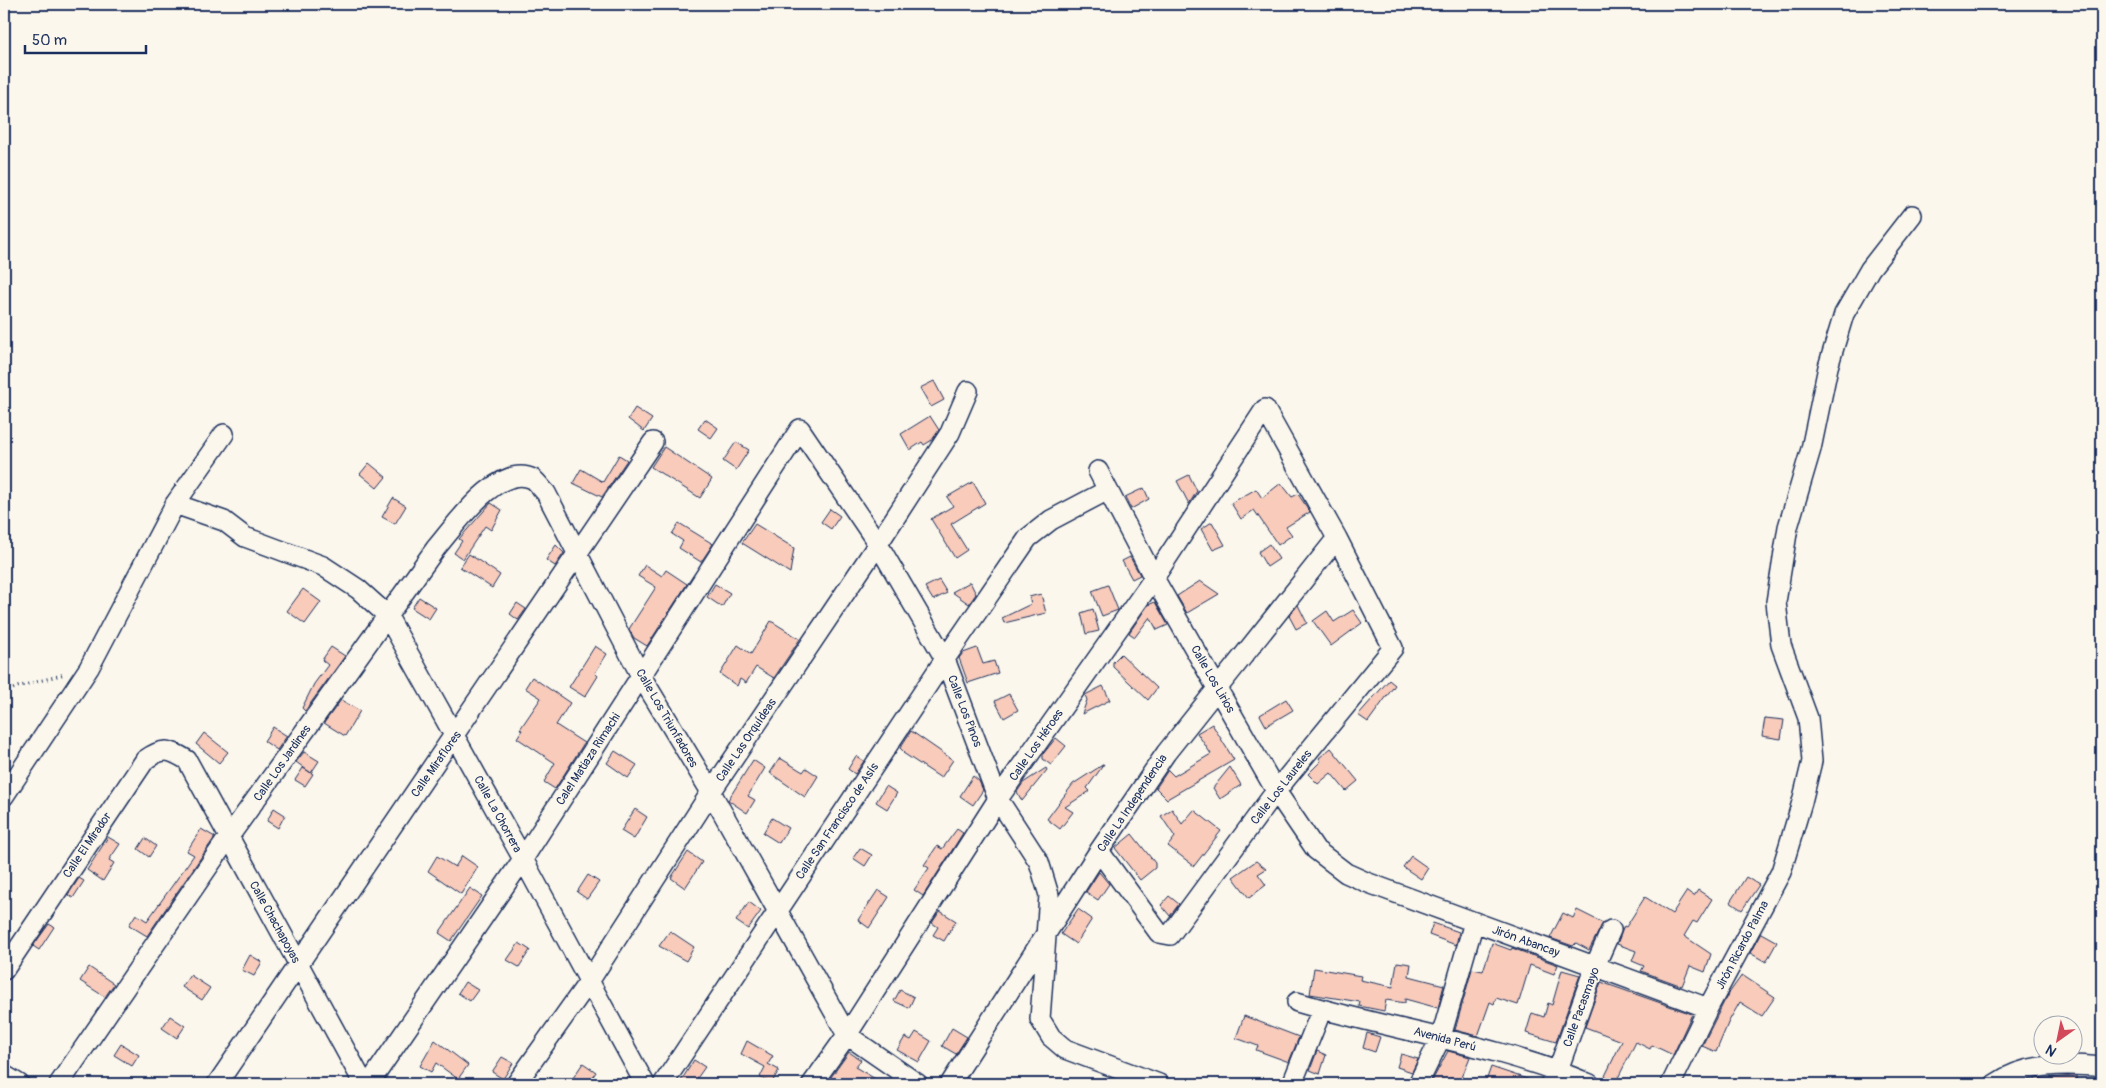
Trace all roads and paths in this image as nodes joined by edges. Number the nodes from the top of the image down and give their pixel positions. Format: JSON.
{"nodes":[{"id":1,"x":1912,"y":215,"type":"dead end"},
{"id":2,"x":968,"y":391,"type":"dead end"},
{"id":3,"x":800,"y":429,"type":"joint"},
{"id":4,"x":224,"y":434,"type":"dead end"},
{"id":5,"x":653,"y":442,"type":"dead end"},
{"id":6,"x":1098,"y":471,"type":"dead end"},
{"id":7,"x":533,"y":480,"type":"joint"},
{"id":8,"x":1108,"y":490,"type":"junction"},
{"id":9,"x":175,"y":504,"type":"junction"},
{"id":10,"x":1337,"y":538,"type":"junction"},
{"id":11,"x":878,"y":544,"type":"junction"},
{"id":12,"x":578,"y":554,"type":"junction"},
{"id":13,"x":1154,"y":578,"type":"junction"},
{"id":14,"x":386,"y":615,"type":"junction"},
{"id":15,"x":945,"y":659,"type":"junction"},
{"id":16,"x":89,"y":668,"type":"junction"},
{"id":17,"x":641,"y":676,"type":"junction"},
{"id":18,"x":1218,"y":688,"type":"junction"},
{"id":19,"x":4,"y":693,"type":"edge"},
{"id":20,"x":455,"y":737,"type":"junction"},
{"id":21,"x":187,"y":760,"type":"joint"},
{"id":22,"x":1276,"y":791,"type":"junction"},
{"id":23,"x":710,"y":792,"type":"junction"},
{"id":24,"x":4,"y":796,"type":"edge"},
{"id":25,"x":998,"y":799,"type":"junction"},
{"id":26,"x":228,"y":838,"type":"junction"},
{"id":27,"x":1099,"y":851,"type":"junction"},
{"id":28,"x":523,"y":859,"type":"junction"},
{"id":29,"x":1346,"y":873,"type":"joint"},
{"id":30,"x":776,"y":912,"type":"junction"},
{"id":31,"x":1474,"y":922,"type":"junction"},
{"id":32,"x":1611,"y":930,"type":"dead end"},
{"id":33,"x":1046,"y":933,"type":"junction"},
{"id":34,"x":297,"y":964,"type":"junction"},
{"id":35,"x":1595,"y":966,"type":"junction"},
{"id":36,"x":4,"y":970,"type":"edge"},
{"id":37,"x":590,"y":980,"type":"junction"},
{"id":38,"x":1297,"y":1002,"type":"dead end"},
{"id":39,"x":1708,"y":1008,"type":"junction"},
{"id":40,"x":1322,"y":1009,"type":"junction"},
{"id":41,"x":847,"y":1036,"type":"junction"},
{"id":42,"x":1441,"y":1038,"type":"junction"},
{"id":43,"x":2102,"y":1066,"type":"edge"},
{"id":44,"x":2030,"y":1067,"type":"junction"},
{"id":45,"x":4,"y":1075,"type":"edge"},
{"id":46,"x":1554,"y":1077,"type":"edge"},
{"id":47,"x":19,"y":1084,"type":"edge"},
{"id":48,"x":59,"y":1084,"type":"edge"},
{"id":49,"x":217,"y":1084,"type":"edge"},
{"id":50,"x":364,"y":1084,"type":"edge"},
{"id":51,"x":369,"y":1084,"type":"edge"},
{"id":52,"x":516,"y":1084,"type":"edge"},
{"id":53,"x":645,"y":1084,"type":"edge"},
{"id":54,"x":663,"y":1084,"type":"edge"},
{"id":55,"x":812,"y":1084,"type":"edge"},
{"id":56,"x":918,"y":1084,"type":"edge"},
{"id":57,"x":950,"y":1084,"type":"edge"},
{"id":58,"x":1159,"y":1084,"type":"edge"},
{"id":59,"x":1292,"y":1084,"type":"edge"},
{"id":60,"x":1418,"y":1084,"type":"edge"},
{"id":61,"x":1590,"y":1084,"type":"edge"},
{"id":62,"x":1672,"y":1084,"type":"edge"},
{"id":63,"x":1979,"y":1084,"type":"edge"},
{"id":64,"x":1995,"y":1084,"type":"edge"}],
"edges":[{"from":1,"to":39,"type":"street","name":"Jirón Ricardo Palma"},
{"from":2,"to":11,"type":"street","name":"Calle Las Orquídeas"},
{"from":3,"to":11,"type":"street","name":"Calle Los Pinos"},
{"from":3,"to":17,"type":"street","name":"Calel Matiaza Rimachi"},
{"from":4,"to":9,"type":"street"},
{"from":5,"to":12,"type":"street","name":"Calle Miraflores"},
{"from":6,"to":8,"type":"street","name":"Calle Los Lirios"},
{"from":7,"to":12,"type":"street","name":"Calle Los Triunfadores"},
{"from":7,"to":14,"type":"street","name":"Calle Los Jardines"},
{"from":8,"to":13,"type":"street","name":"Calle Los Lirios"},
{"from":8,"to":15,"type":"street","name":"Calle San Francisco de Asís"},
{"from":9,"to":14,"type":"street","name":"Calle La Chorrera"},
{"from":9,"to":16,"type":"street"},
{"from":10,"to":13,"type":"street","name":"Calle Los Héroes"},
{"from":10,"to":18,"type":"street","name":"Calle La Independencia"},
{"from":10,"to":22,"type":"street","name":"Calle Los Laureles"},
{"from":11,"to":15,"type":"street","name":"Calle Los Pinos"},
{"from":11,"to":23,"type":"street","name":"Calle Las Orquídeas"},
{"from":12,"to":17,"type":"street","name":"Calle Los Triunfadores"},
{"from":12,"to":20,"type":"street","name":"Calle Miraflores"},
{"from":13,"to":18,"type":"street","name":"Calle Los Lirios"},
{"from":13,"to":25,"type":"street","name":"Calle Los Héroes"},
{"from":14,"to":20,"type":"street","name":"Calle La Chorrera"},
{"from":14,"to":26,"type":"street","name":"Calle Los Jardines"},
{"from":15,"to":25,"type":"street","name":"Calle Los Pinos"},
{"from":15,"to":30,"type":"street","name":"Calle San Francisco de Asís"},
{"from":16,"to":19,"type":"path"},
{"from":16,"to":24,"type":"street"},
{"from":17,"to":23,"type":"street","name":"Calle Los Triunfadores"},
{"from":17,"to":28,"type":"street","name":"Calel Matiaza Rimachi"},
{"from":18,"to":22,"type":"street","name":"Calle Los Lirios"},
{"from":18,"to":27,"type":"street","name":"Calle La Independencia"},
{"from":20,"to":28,"type":"street","name":"Calle La Chorrera"},
{"from":20,"to":34,"type":"street","name":"Calle Miraflores"},
{"from":21,"to":26,"type":"street","name":"Calle Chachapoyas"},
{"from":21,"to":36,"type":"street","name":"Calle El Mirador"},
{"from":22,"to":27,"type":"street","name":"Calle Los Laureles"},
{"from":22,"to":29,"type":"street","name":"Calle Los Lirios"},
{"from":23,"to":30,"type":"street","name":"Calle Los Triunfadores"},
{"from":23,"to":37,"type":"street","name":"Calle Las Orquídeas"},
{"from":25,"to":33,"type":"street","name":"Calle Los Pinos"},
{"from":25,"to":41,"type":"street","name":"Calle Los Héroes"},
{"from":26,"to":34,"type":"street","name":"Calle Chachapoyas"},
{"from":26,"to":48,"type":"street","name":"Calle Los Jardines"},
{"from":27,"to":33,"type":"street","name":"Calle La Independencia"},
{"from":28,"to":37,"type":"street","name":"Calle La Chorrera"},
{"from":28,"to":51,"type":"street","name":"Calel Matiaza Rimachi"},
{"from":29,"to":31,"type":"street","name":"Jirón Abancay"},
{"from":30,"to":41,"type":"street","name":"Calle Los Triunfadores"},
{"from":30,"to":54,"type":"street","name":"Calle San Francisco de Asís"},
{"from":31,"to":35,"type":"street","name":"Jirón Abancay"},
{"from":31,"to":42,"type":"street"},
{"from":32,"to":35,"type":"street","name":"Calle Pacasmayo"},
{"from":33,"to":57,"type":"street","name":"Calle La Independencia"},
{"from":33,"to":58,"type":"street","name":"Calle Los Pinos"},
{"from":34,"to":49,"type":"street","name":"Calle Miraflores"},
{"from":34,"to":50,"type":"street","name":"Calle Chachapoyas"},
{"from":35,"to":39,"type":"street","name":"Jirón Abancay"},
{"from":35,"to":46,"type":"street","name":"Calle Pacasmayo"},
{"from":37,"to":52,"type":"street","name":"Calle Las Orquídeas"},
{"from":37,"to":53,"type":"street","name":"Calle La Chorrera"},
{"from":38,"to":40,"type":"street","name":"Avenida Perú"},
{"from":39,"to":62,"type":"street","name":"Jirón Ricardo Palma"},
{"from":40,"to":42,"type":"street","name":"Avenida Perú"},
{"from":40,"to":59,"type":"street"},
{"from":41,"to":55,"type":"street","name":"Calle Los Héroes"},
{"from":41,"to":56,"type":"street"},
{"from":42,"to":46,"type":"street","name":"Avenida Perú"},
{"from":42,"to":60,"type":"street"},
{"from":43,"to":44,"type":"street"},
{"from":44,"to":63,"type":"street"},
{"from":44,"to":64,"type":"street"},
{"from":45,"to":47,"type":"street"},
{"from":46,"to":61,"type":"street","name":"Avenida Perú"}]}
